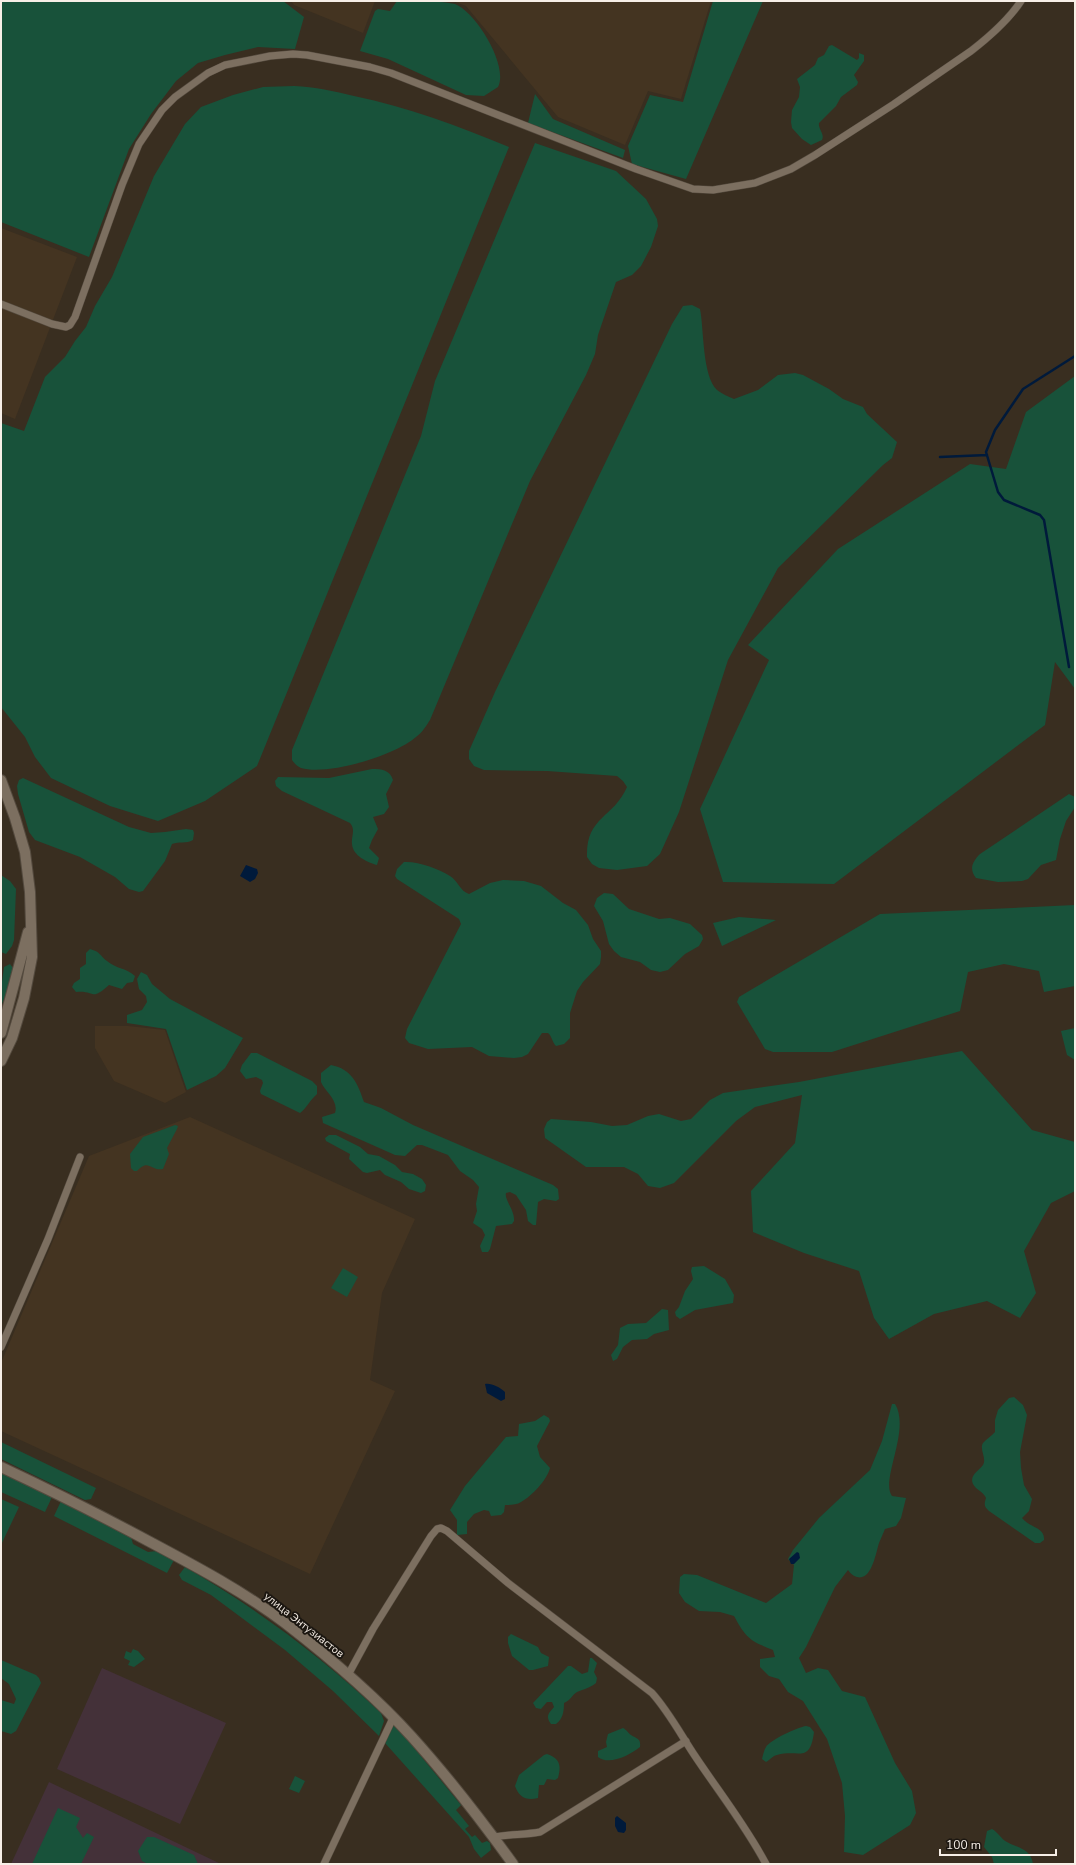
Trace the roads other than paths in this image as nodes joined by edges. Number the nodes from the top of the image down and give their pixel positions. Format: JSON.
{"nodes":[{"id":1,"x":1021,"y":1,"type":"edge"},
{"id":2,"x":1,"y":304,"type":"edge"},
{"id":3,"x":1,"y":780,"type":"edge"},
{"id":4,"x":30,"y":926,"type":"junction"},
{"id":5,"x":1,"y":1034,"type":"edge"},
{"id":6,"x":12,"y":1038,"type":"junction"},
{"id":7,"x":1,"y":1061,"type":"edge"},
{"id":8,"x":80,"y":1157,"type":"dead end"},
{"id":9,"x":1,"y":1347,"type":"edge"},
{"id":10,"x":1,"y":1467,"type":"edge"},
{"id":11,"x":348,"y":1675,"type":"junction"},
{"id":12,"x":393,"y":1718,"type":"junction"},
{"id":13,"x":686,"y":1741,"type":"junction"},
{"id":14,"x":495,"y":1837,"type":"junction"},
{"id":15,"x":324,"y":1864,"type":"edge"},
{"id":16,"x":514,"y":1864,"type":"edge"},
{"id":17,"x":766,"y":1864,"type":"edge"}],
"edges":[{"from":1,"to":2,"type":"street"},
{"from":3,"to":4,"type":"main road"},
{"from":4,"to":5,"type":"main road"},
{"from":4,"to":6,"type":"main road"},
{"from":5,"to":6,"type":"main road"},
{"from":6,"to":7,"type":"main road"},
{"from":8,"to":9,"type":"street"},
{"from":10,"to":11,"type":"main road","name":"улица Энтузиастов"},
{"from":11,"to":12,"type":"main road","name":"улица Энтузиастов"},
{"from":11,"to":13,"type":"street"},
{"from":12,"to":14,"type":"main road","name":"улица Энтузиастов"},
{"from":12,"to":15,"type":"street"},
{"from":13,"to":14,"type":"street"},
{"from":13,"to":17,"type":"street"},
{"from":14,"to":16,"type":"main road","name":"улица Энтузиастов"}]}
